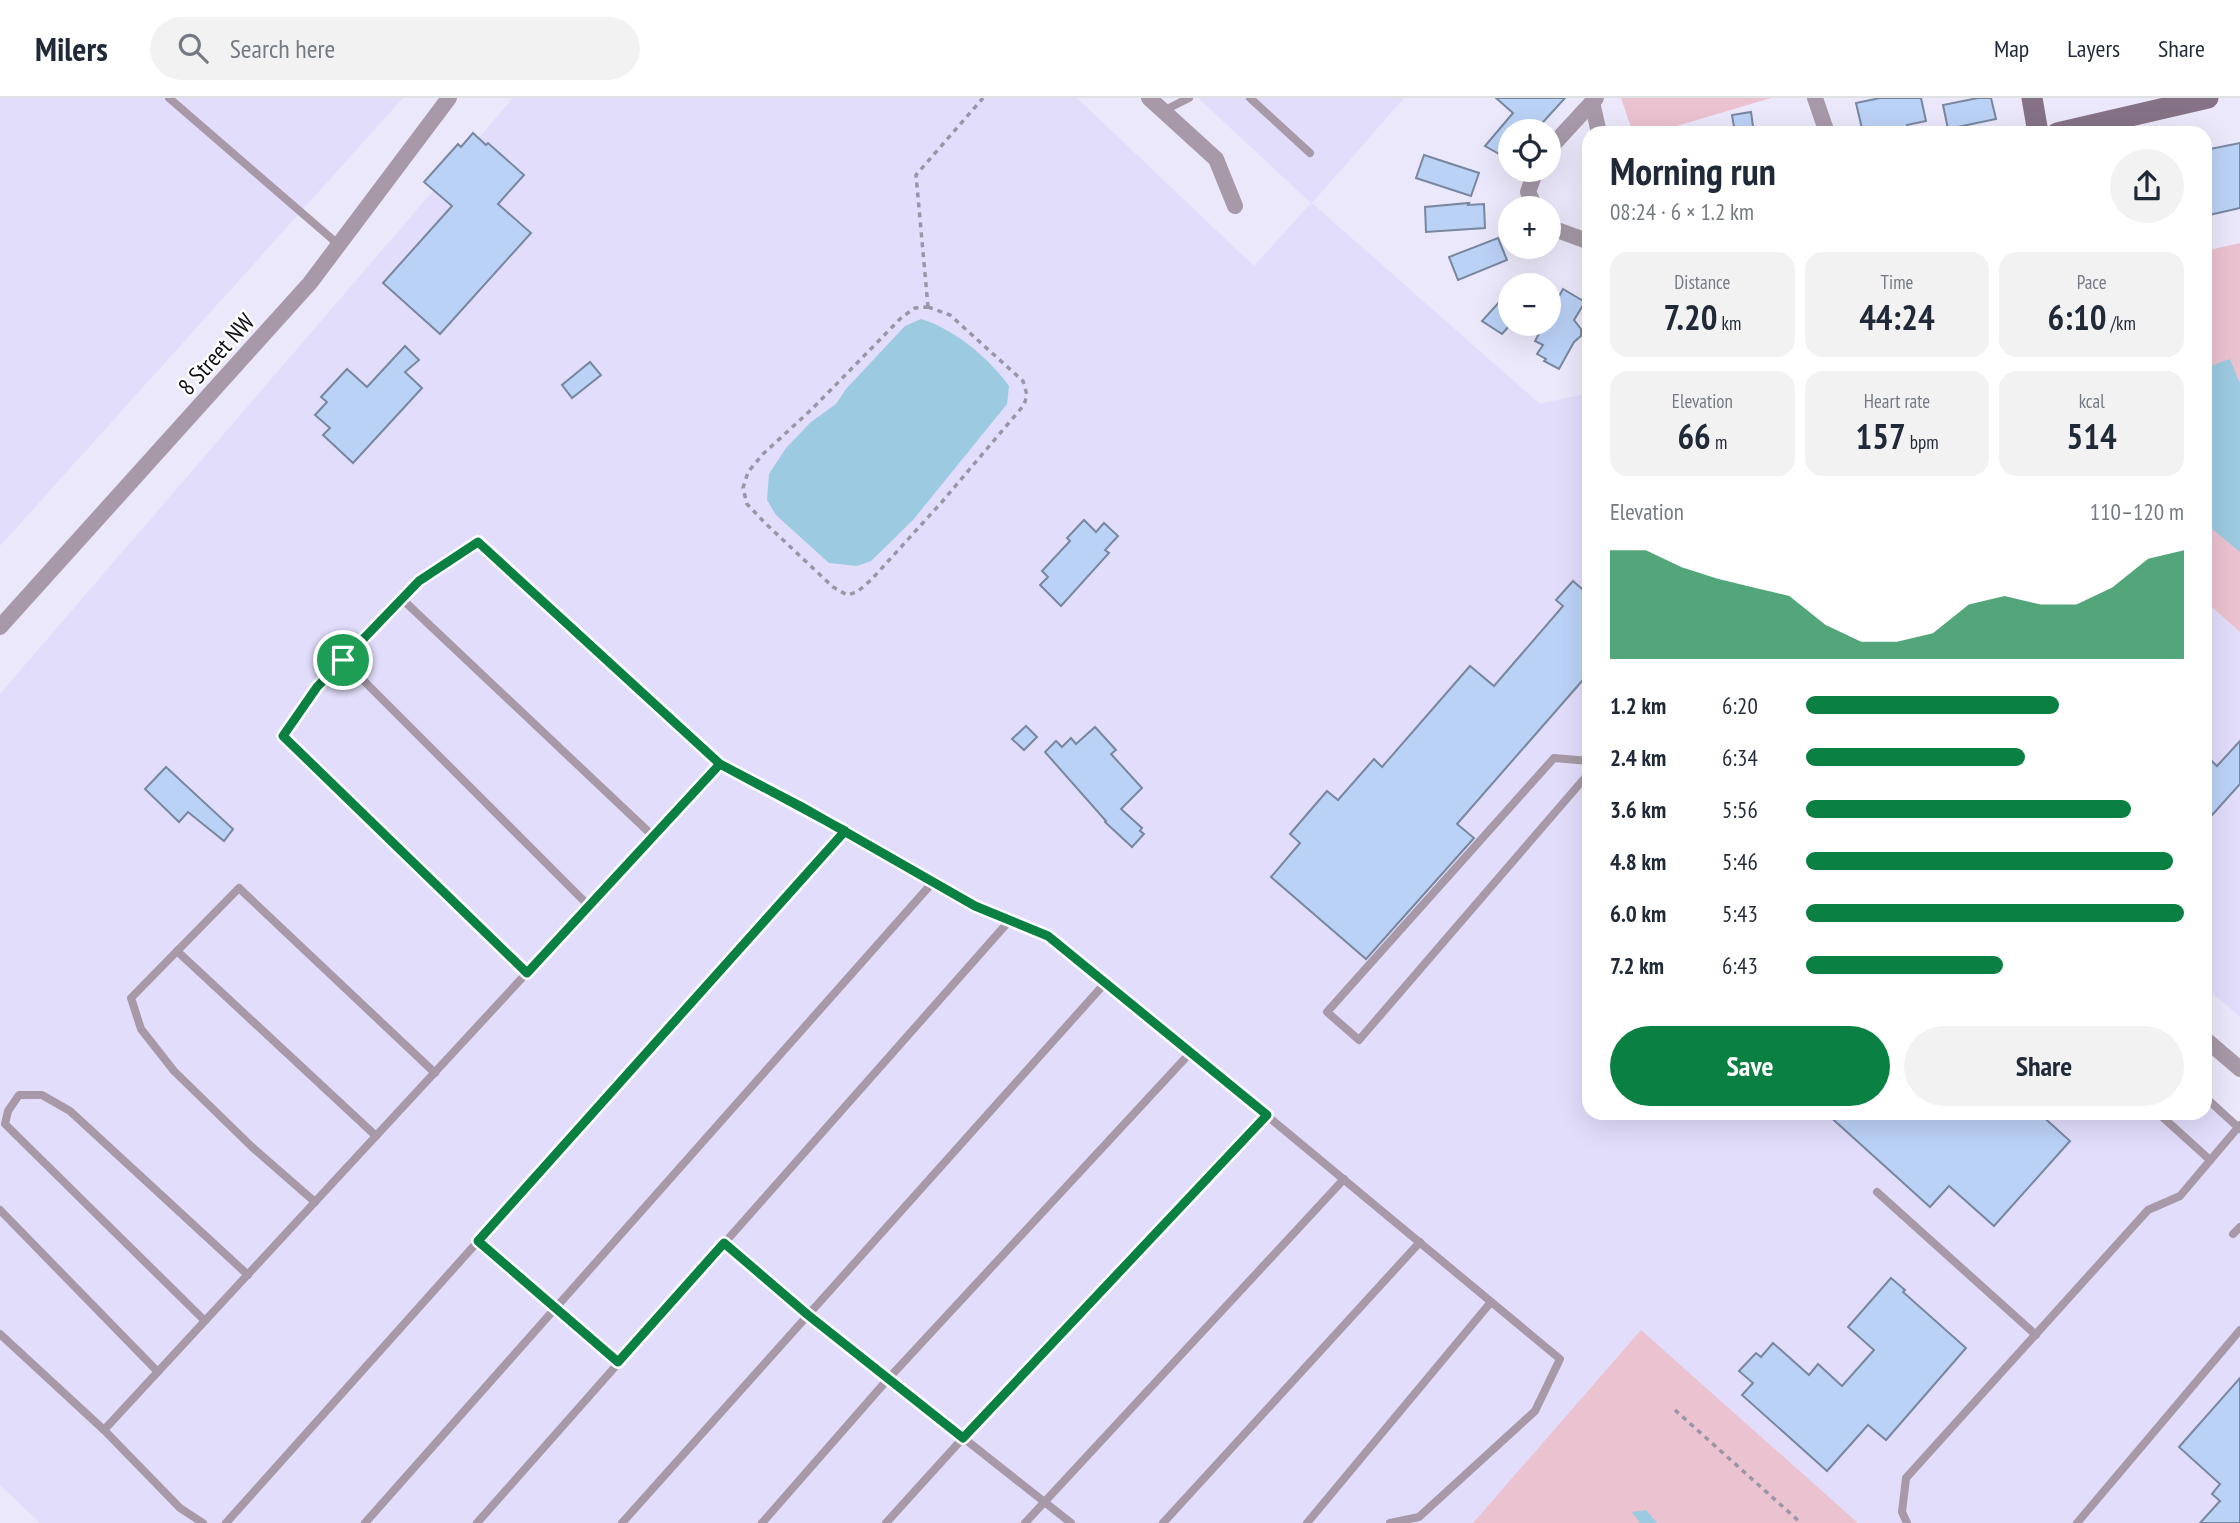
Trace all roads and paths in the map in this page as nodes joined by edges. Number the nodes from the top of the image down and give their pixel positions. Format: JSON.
{"nodes":[{"id":1,"x":169,"y":98,"type":"edge"},
{"id":2,"x":449,"y":98,"type":"edge"},
{"id":3,"x":983,"y":98,"type":"edge"},
{"id":4,"x":1149,"y":98,"type":"edge"},
{"id":5,"x":1189,"y":98,"type":"edge"},
{"id":6,"x":1250,"y":98,"type":"edge"},
{"id":7,"x":1815,"y":98,"type":"edge"},
{"id":8,"x":2032,"y":98,"type":"edge"},
{"id":9,"x":2208,"y":98,"type":"edge"},
{"id":10,"x":1594,"y":100,"type":"edge"},
{"id":11,"x":1163,"y":111,"type":"junction"},
{"id":12,"x":1598,"y":126,"type":"edge"},
{"id":13,"x":1825,"y":126,"type":"edge"},
{"id":14,"x":2037,"y":126,"type":"edge"},
{"id":15,"x":2087,"y":126,"type":"edge"},
{"id":16,"x":1561,"y":136,"type":"edge"},
{"id":17,"x":1310,"y":153,"type":"dead end"},
{"id":18,"x":1235,"y":206,"type":"dead end"},
{"id":19,"x":1561,"y":231,"type":"edge"},
{"id":20,"x":1582,"y":239,"type":"edge"},
{"id":21,"x":339,"y":245,"type":"junction"},
{"id":22,"x":928,"y":307,"type":"junction"},
{"id":23,"x":402,"y":599,"type":"junction"},
{"id":24,"x":0,"y":627,"type":"edge"},
{"id":25,"x":343,"y":660,"type":"junction"},
{"id":26,"x":1582,"y":760,"type":"edge"},
{"id":27,"x":720,"y":764,"type":"junction"},
{"id":28,"x":1582,"y":782,"type":"edge"},
{"id":29,"x":845,"y":831,"type":"junction"},
{"id":30,"x":653,"y":836,"type":"junction"},
{"id":31,"x":933,"y":882,"type":"junction"},
{"id":32,"x":589,"y":906,"type":"junction"},
{"id":33,"x":1010,"y":920,"type":"junction"},
{"id":34,"x":177,"y":951,"type":"junction"},
{"id":35,"x":527,"y":973,"type":"junction"},
{"id":36,"x":1106,"y":982,"type":"junction"},
{"id":37,"x":2212,"y":1044,"type":"edge"},
{"id":38,"x":1191,"y":1052,"type":"junction"},
{"id":39,"x":2240,"y":1069,"type":"edge"},
{"id":40,"x":435,"y":1073,"type":"junction"},
{"id":41,"x":2212,"y":1103,"type":"edge"},
{"id":42,"x":1267,"y":1115,"type":"junction"},
{"id":43,"x":2166,"y":1120,"type":"edge"},
{"id":44,"x":2239,"y":1127,"type":"edge"},
{"id":45,"x":3,"y":1128,"type":"edge"},
{"id":46,"x":376,"y":1136,"type":"junction"},
{"id":47,"x":2210,"y":1160,"type":"junction"},
{"id":48,"x":1344,"y":1180,"type":"junction"},
{"id":49,"x":1877,"y":1192,"type":"dead end"},
{"id":50,"x":315,"y":1202,"type":"junction"},
{"id":51,"x":0,"y":1210,"type":"edge"},
{"id":52,"x":2240,"y":1227,"type":"edge"},
{"id":53,"x":2233,"y":1234,"type":"dead end"},
{"id":54,"x":478,"y":1241,"type":"junction"},
{"id":55,"x":1420,"y":1242,"type":"junction"},
{"id":56,"x":724,"y":1243,"type":"junction"},
{"id":57,"x":248,"y":1275,"type":"junction"},
{"id":58,"x":1492,"y":1302,"type":"junction"},
{"id":59,"x":556,"y":1307,"type":"junction"},
{"id":60,"x":808,"y":1315,"type":"junction"},
{"id":61,"x":205,"y":1321,"type":"junction"},
{"id":62,"x":2240,"y":1330,"type":"edge"},
{"id":63,"x":0,"y":1334,"type":"edge"},
{"id":64,"x":2036,"y":1335,"type":"junction"},
{"id":65,"x":618,"y":1362,"type":"junction"},
{"id":66,"x":158,"y":1372,"type":"junction"},
{"id":67,"x":888,"y":1379,"type":"junction"},
{"id":68,"x":1675,"y":1410,"type":"dead end"},
{"id":69,"x":104,"y":1430,"type":"junction"},
{"id":70,"x":963,"y":1438,"type":"junction"},
{"id":71,"x":1045,"y":1502,"type":"junction"},
{"id":72,"x":202,"y":1523,"type":"edge"},
{"id":73,"x":226,"y":1523,"type":"edge"},
{"id":74,"x":365,"y":1523,"type":"edge"},
{"id":75,"x":477,"y":1523,"type":"edge"},
{"id":76,"x":622,"y":1523,"type":"edge"},
{"id":77,"x":762,"y":1523,"type":"edge"},
{"id":78,"x":886,"y":1523,"type":"edge"},
{"id":79,"x":1025,"y":1523,"type":"edge"},
{"id":80,"x":1072,"y":1523,"type":"edge"},
{"id":81,"x":1163,"y":1523,"type":"edge"},
{"id":82,"x":1307,"y":1523,"type":"edge"},
{"id":83,"x":1390,"y":1523,"type":"edge"},
{"id":84,"x":1801,"y":1523,"type":"edge"},
{"id":85,"x":1907,"y":1523,"type":"edge"},
{"id":86,"x":2077,"y":1523,"type":"edge"}],
"edges":[{"from":1,"to":21,"type":"lane"},
{"from":2,"to":21,"type":"street","name":"8 Street NW"},
{"from":3,"to":22,"type":"path"},
{"from":4,"to":11,"type":"street"},
{"from":5,"to":11,"type":"lane"},
{"from":6,"to":17,"type":"lane"},
{"from":7,"to":13,"type":"street"},
{"from":8,"to":14,"type":"street"},
{"from":9,"to":15,"type":"street"},
{"from":10,"to":12,"type":"street"},
{"from":10,"to":16,"type":"street"},
{"from":11,"to":18,"type":"street"},
{"from":19,"to":20,"type":"street"},
{"from":21,"to":24,"type":"street","name":"8 Street NW"},
{"from":22,"to":22,"type":"path"},
{"from":23,"to":25,"type":"lane"},
{"from":23,"to":27,"type":"lane"},
{"from":23,"to":30,"type":"lane"},
{"from":25,"to":32,"type":"lane"},
{"from":25,"to":35,"type":"lane"},
{"from":26,"to":28,"type":"lane"},
{"from":27,"to":29,"type":"lane"},
{"from":27,"to":30,"type":"lane"},
{"from":29,"to":31,"type":"lane"},
{"from":29,"to":54,"type":"lane"},
{"from":30,"to":32,"type":"lane"},
{"from":31,"to":33,"type":"lane"},
{"from":31,"to":59,"type":"lane"},
{"from":32,"to":35,"type":"lane"},
{"from":33,"to":36,"type":"lane"},
{"from":33,"to":56,"type":"lane"},
{"from":34,"to":40,"type":"lane"},
{"from":34,"to":46,"type":"lane"},
{"from":34,"to":50,"type":"lane"},
{"from":35,"to":40,"type":"lane"},
{"from":36,"to":38,"type":"lane"},
{"from":36,"to":60,"type":"lane"},
{"from":37,"to":39,"type":"street"},
{"from":38,"to":42,"type":"lane"},
{"from":38,"to":67,"type":"lane"},
{"from":40,"to":46,"type":"lane"},
{"from":41,"to":44,"type":"lane"},
{"from":42,"to":48,"type":"lane"},
{"from":42,"to":70,"type":"lane"},
{"from":43,"to":47,"type":"lane"},
{"from":44,"to":47,"type":"lane"},
{"from":45,"to":57,"type":"lane"},
{"from":45,"to":61,"type":"lane"},
{"from":46,"to":50,"type":"lane"},
{"from":47,"to":64,"type":"lane"},
{"from":48,"to":55,"type":"lane"},
{"from":48,"to":71,"type":"lane"},
{"from":49,"to":64,"type":"lane"},
{"from":50,"to":57,"type":"lane"},
{"from":51,"to":66,"type":"lane"},
{"from":52,"to":53,"type":"lane"},
{"from":54,"to":59,"type":"lane"},
{"from":54,"to":73,"type":"lane"},
{"from":55,"to":58,"type":"lane"},
{"from":55,"to":81,"type":"lane"},
{"from":56,"to":60,"type":"lane"},
{"from":56,"to":65,"type":"lane"},
{"from":57,"to":61,"type":"lane"},
{"from":58,"to":82,"type":"lane"},
{"from":58,"to":83,"type":"lane"},
{"from":59,"to":65,"type":"lane"},
{"from":59,"to":74,"type":"lane"},
{"from":60,"to":67,"type":"lane"},
{"from":60,"to":76,"type":"lane"},
{"from":61,"to":66,"type":"lane"},
{"from":62,"to":86,"type":"lane"},
{"from":63,"to":69,"type":"lane"},
{"from":64,"to":85,"type":"lane"},
{"from":65,"to":75,"type":"lane"},
{"from":66,"to":69,"type":"lane"},
{"from":67,"to":70,"type":"lane"},
{"from":67,"to":77,"type":"lane"},
{"from":68,"to":84,"type":"path"},
{"from":69,"to":72,"type":"lane"},
{"from":70,"to":71,"type":"lane"},
{"from":70,"to":78,"type":"lane"},
{"from":71,"to":79,"type":"lane"},
{"from":71,"to":80,"type":"lane"}]}
